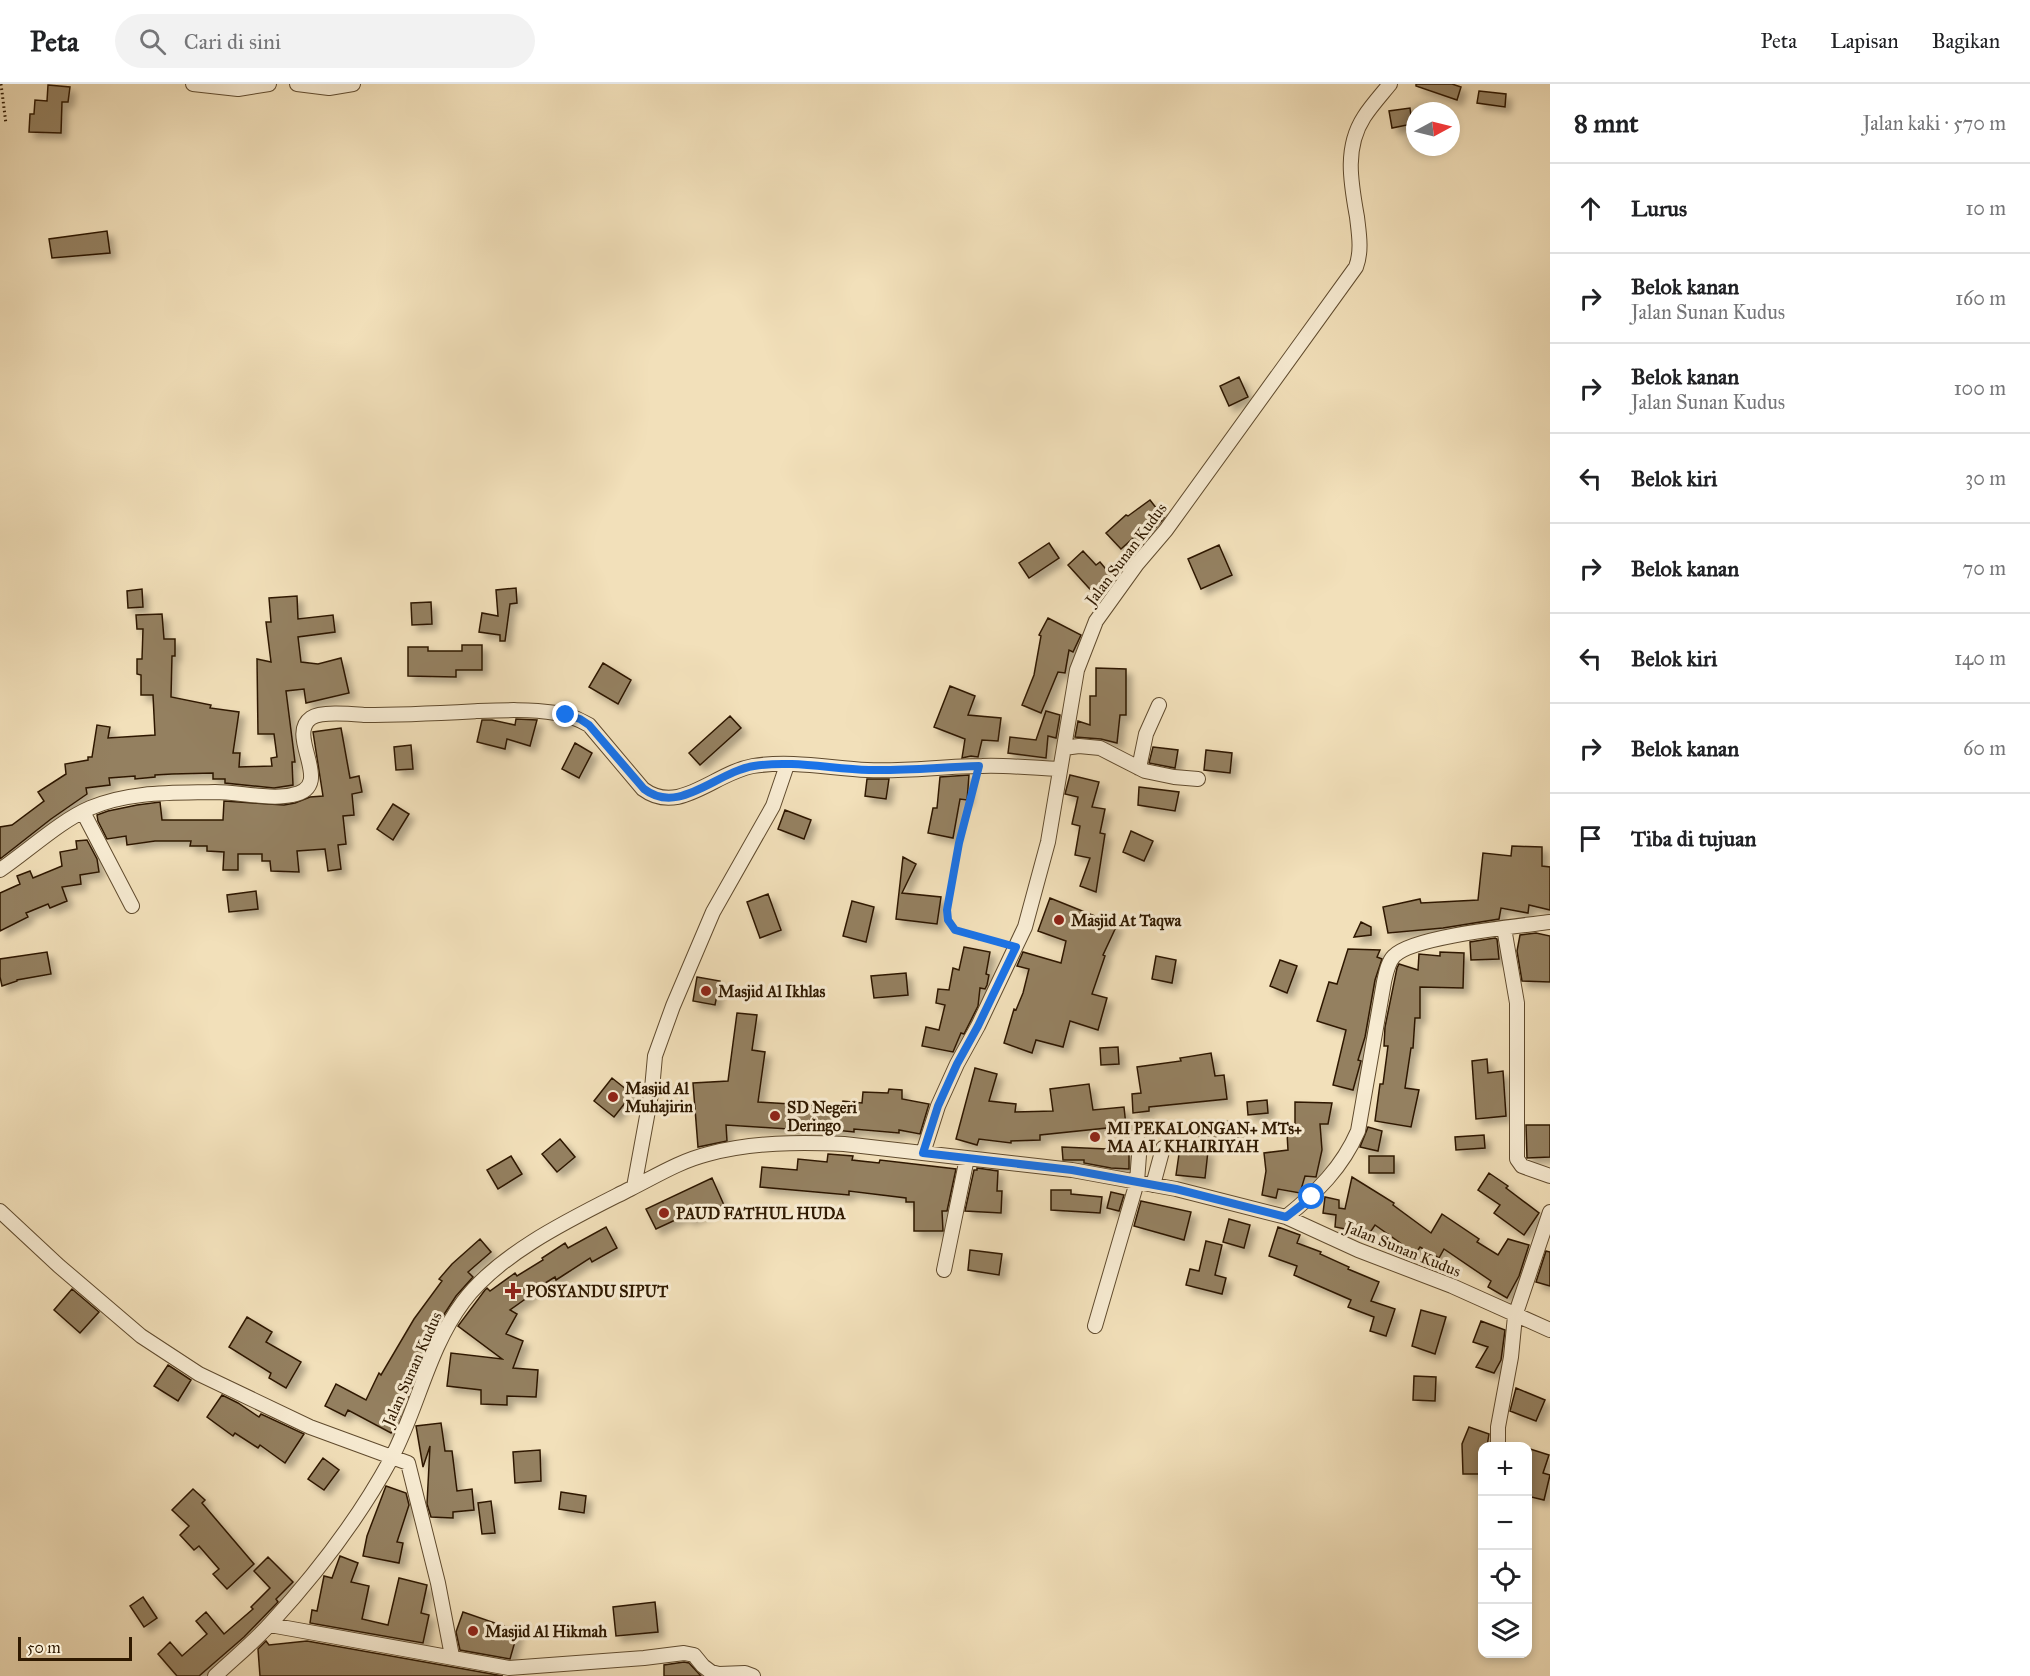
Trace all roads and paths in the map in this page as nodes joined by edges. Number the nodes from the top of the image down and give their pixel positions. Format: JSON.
{"nodes":[{"id":1,"x":1,"y":84,"type":"edge"},
{"id":2,"x":193,"y":84,"type":"edge"},
{"id":3,"x":269,"y":84,"type":"edge"},
{"id":4,"x":297,"y":84,"type":"edge"},
{"id":5,"x":353,"y":84,"type":"edge"},
{"id":6,"x":1390,"y":84,"type":"edge"},
{"id":7,"x":6,"y":124,"type":"dead end"},
{"id":8,"x":1159,"y":705,"type":"dead end"},
{"id":9,"x":1064,"y":747,"type":"junction"},
{"id":10,"x":787,"y":765,"type":"junction"},
{"id":11,"x":979,"y":766,"type":"junction"},
{"id":12,"x":1139,"y":768,"type":"junction"},
{"id":13,"x":1060,"y":769,"type":"junction"},
{"id":14,"x":1198,"y":778,"type":"dead end"},
{"id":15,"x":83,"y":812,"type":"junction"},
{"id":16,"x":0,"y":870,"type":"edge"},
{"id":17,"x":132,"y":906,"type":"dead end"},
{"id":18,"x":1550,"y":922,"type":"edge"},
{"id":19,"x":1504,"y":928,"type":"junction"},
{"id":20,"x":1016,"y":947,"type":"junction"},
{"id":21,"x":1137,"y":1138,"type":"dead end"},
{"id":22,"x":1163,"y":1148,"type":"dead end"},
{"id":23,"x":923,"y":1153,"type":"junction"},
{"id":24,"x":967,"y":1158,"type":"junction"},
{"id":25,"x":1550,"y":1176,"type":"edge"},
{"id":26,"x":1137,"y":1182,"type":"junction"},
{"id":27,"x":1153,"y":1185,"type":"junction"},
{"id":28,"x":634,"y":1187,"type":"junction"},
{"id":29,"x":0,"y":1211,"type":"edge"},
{"id":30,"x":1550,"y":1212,"type":"edge"},
{"id":31,"x":1286,"y":1217,"type":"junction"},
{"id":32,"x":944,"y":1270,"type":"dead end"},
{"id":33,"x":1515,"y":1316,"type":"junction"},
{"id":34,"x":1095,"y":1326,"type":"dead end"},
{"id":35,"x":1550,"y":1330,"type":"edge"},
{"id":36,"x":1498,"y":1442,"type":"edge"},
{"id":37,"x":392,"y":1457,"type":"junction"},
{"id":38,"x":270,"y":1625,"type":"junction"},
{"id":39,"x":452,"y":1656,"type":"junction"},
{"id":40,"x":707,"y":1673,"type":"edge"},
{"id":41,"x":215,"y":1676,"type":"edge"},
{"id":42,"x":753,"y":1676,"type":"edge"}],
"edges":[{"from":1,"to":7,"type":"path"},
{"from":2,"to":3,"type":"street"},
{"from":4,"to":5,"type":"street"},
{"from":6,"to":9,"type":"street","name":"Jalan Sunan Kudus"},
{"from":8,"to":12,"type":"street"},
{"from":9,"to":12,"type":"street"},
{"from":9,"to":13,"type":"street","name":"Jalan Sunan Kudus"},
{"from":10,"to":11,"type":"street"},
{"from":10,"to":15,"type":"street"},
{"from":10,"to":28,"type":"street"},
{"from":11,"to":13,"type":"street"},
{"from":11,"to":20,"type":"path"},
{"from":12,"to":14,"type":"street"},
{"from":13,"to":20,"type":"street","name":"Jalan Sunan Kudus"},
{"from":15,"to":16,"type":"street"},
{"from":15,"to":17,"type":"street"},
{"from":18,"to":19,"type":"street"},
{"from":19,"to":25,"type":"street"},
{"from":19,"to":31,"type":"street"},
{"from":20,"to":23,"type":"street","name":"Jalan Sunan Kudus"},
{"from":21,"to":26,"type":"street"},
{"from":22,"to":27,"type":"street"},
{"from":23,"to":24,"type":"street","name":"Jalan Sunan Kudus"},
{"from":23,"to":28,"type":"street","name":"Jalan Sunan Kudus"},
{"from":24,"to":26,"type":"street","name":"Jalan Sunan Kudus"},
{"from":24,"to":32,"type":"street"},
{"from":26,"to":27,"type":"street","name":"Jalan Sunan Kudus"},
{"from":26,"to":34,"type":"street"},
{"from":27,"to":31,"type":"street","name":"Jalan Sunan Kudus"},
{"from":28,"to":37,"type":"street","name":"Jalan Sunan Kudus"},
{"from":29,"to":37,"type":"street"},
{"from":30,"to":33,"type":"street"},
{"from":31,"to":33,"type":"street","name":"Jalan Sunan Kudus"},
{"from":33,"to":35,"type":"street","name":"Jalan Sunan Kudus"},
{"from":33,"to":36,"type":"street"},
{"from":37,"to":38,"type":"street","name":"Jalan Sunan Kudus"},
{"from":37,"to":39,"type":"street"},
{"from":38,"to":39,"type":"street"},
{"from":38,"to":41,"type":"street","name":"Jalan Sunan Kudus"},
{"from":39,"to":40,"type":"street"},
{"from":40,"to":42,"type":"street"}]}
